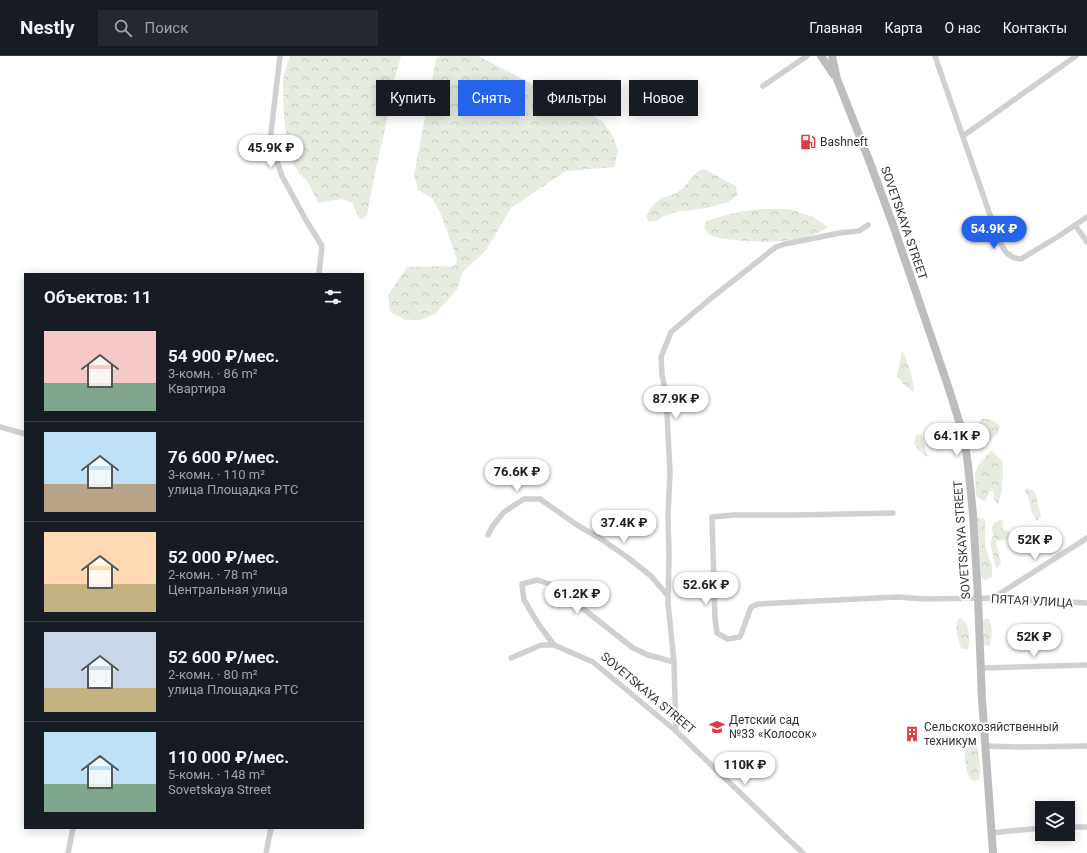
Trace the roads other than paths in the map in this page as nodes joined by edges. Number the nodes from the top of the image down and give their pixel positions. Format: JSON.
{"nodes":[{"id":1,"x":280,"y":56,"type":"edge"},
{"id":2,"x":807,"y":56,"type":"edge"},
{"id":3,"x":821,"y":56,"type":"edge"},
{"id":4,"x":832,"y":56,"type":"edge"},
{"id":5,"x":935,"y":56,"type":"edge"},
{"id":6,"x":1076,"y":56,"type":"edge"},
{"id":7,"x":837,"y":79,"type":"junction"},
{"id":8,"x":763,"y":86,"type":"dead end"},
{"id":9,"x":963,"y":136,"type":"junction"},
{"id":10,"x":1087,"y":217,"type":"edge"},
{"id":11,"x":868,"y":225,"type":"dead end"},
{"id":12,"x":1075,"y":225,"type":"junction"},
{"id":13,"x":1087,"y":242,"type":"edge"},
{"id":14,"x":319,"y":273,"type":"edge"},
{"id":15,"x":0,"y":427,"type":"edge"},
{"id":16,"x":24,"y":434,"type":"edge"},
{"id":17,"x":893,"y":513,"type":"dead end"},
{"id":18,"x":488,"y":535,"type":"dead end"},
{"id":19,"x":1087,"y":538,"type":"edge"},
{"id":20,"x":668,"y":596,"type":"junction"},
{"id":21,"x":978,"y":598,"type":"junction"},
{"id":22,"x":992,"y":598,"type":"junction"},
{"id":23,"x":1087,"y":604,"type":"edge"},
{"id":24,"x":554,"y":645,"type":"junction"},
{"id":25,"x":511,"y":658,"type":"dead end"},
{"id":26,"x":674,"y":662,"type":"junction"},
{"id":27,"x":1087,"y":665,"type":"edge"},
{"id":28,"x":981,"y":668,"type":"junction"},
{"id":29,"x":676,"y":731,"type":"junction"},
{"id":30,"x":985,"y":746,"type":"junction"},
{"id":31,"x":1087,"y":746,"type":"edge"},
{"id":32,"x":1075,"y":827,"type":"edge"},
{"id":33,"x":1087,"y":827,"type":"edge"},
{"id":34,"x":73,"y":829,"type":"edge"},
{"id":35,"x":271,"y":829,"type":"edge"},
{"id":36,"x":1035,"y":829,"type":"edge"},
{"id":37,"x":992,"y":833,"type":"junction"},
{"id":38,"x":68,"y":853,"type":"edge"},
{"id":39,"x":266,"y":853,"type":"edge"},
{"id":40,"x":803,"y":853,"type":"edge"},
{"id":41,"x":993,"y":853,"type":"edge"}],
"edges":[{"from":1,"to":14,"type":"street"},
{"from":2,"to":8,"type":"street"},
{"from":3,"to":7,"type":"main road","name":"SOVETSKAYA STREET"},
{"from":4,"to":7,"type":"main road","name":"SOVETSKAYA STREET"},
{"from":5,"to":9,"type":"street"},
{"from":6,"to":9,"type":"street"},
{"from":7,"to":21,"type":"main road","name":"SOVETSKAYA STREET"},
{"from":9,"to":12,"type":"street"},
{"from":10,"to":12,"type":"street"},
{"from":11,"to":20,"type":"street"},
{"from":12,"to":13,"type":"street"},
{"from":15,"to":16,"type":"street"},
{"from":17,"to":21,"type":"street","name":"ПЯТАЯ УЛИЦА"},
{"from":18,"to":20,"type":"street"},
{"from":19,"to":22,"type":"street"},
{"from":20,"to":26,"type":"street"},
{"from":21,"to":22,"type":"street","name":"ПЯТАЯ УЛИЦА"},
{"from":21,"to":28,"type":"main road","name":"SOVETSKAYA STREET"},
{"from":22,"to":23,"type":"street","name":"ПЯТАЯ УЛИЦА"},
{"from":24,"to":25,"type":"street"},
{"from":24,"to":26,"type":"street"},
{"from":24,"to":29,"type":"street","name":"SOVETSKAYA STREET"},
{"from":26,"to":29,"type":"street"},
{"from":27,"to":28,"type":"street"},
{"from":28,"to":30,"type":"main road","name":"SOVETSKAYA STREET"},
{"from":29,"to":40,"type":"street","name":"SOVETSKAYA STREET"},
{"from":30,"to":31,"type":"street"},
{"from":30,"to":37,"type":"main road","name":"SOVETSKAYA STREET"},
{"from":32,"to":33,"type":"street"},
{"from":34,"to":38,"type":"street"},
{"from":35,"to":39,"type":"street"},
{"from":36,"to":37,"type":"street"},
{"from":37,"to":41,"type":"main road","name":"SOVETSKAYA STREET"}]}
